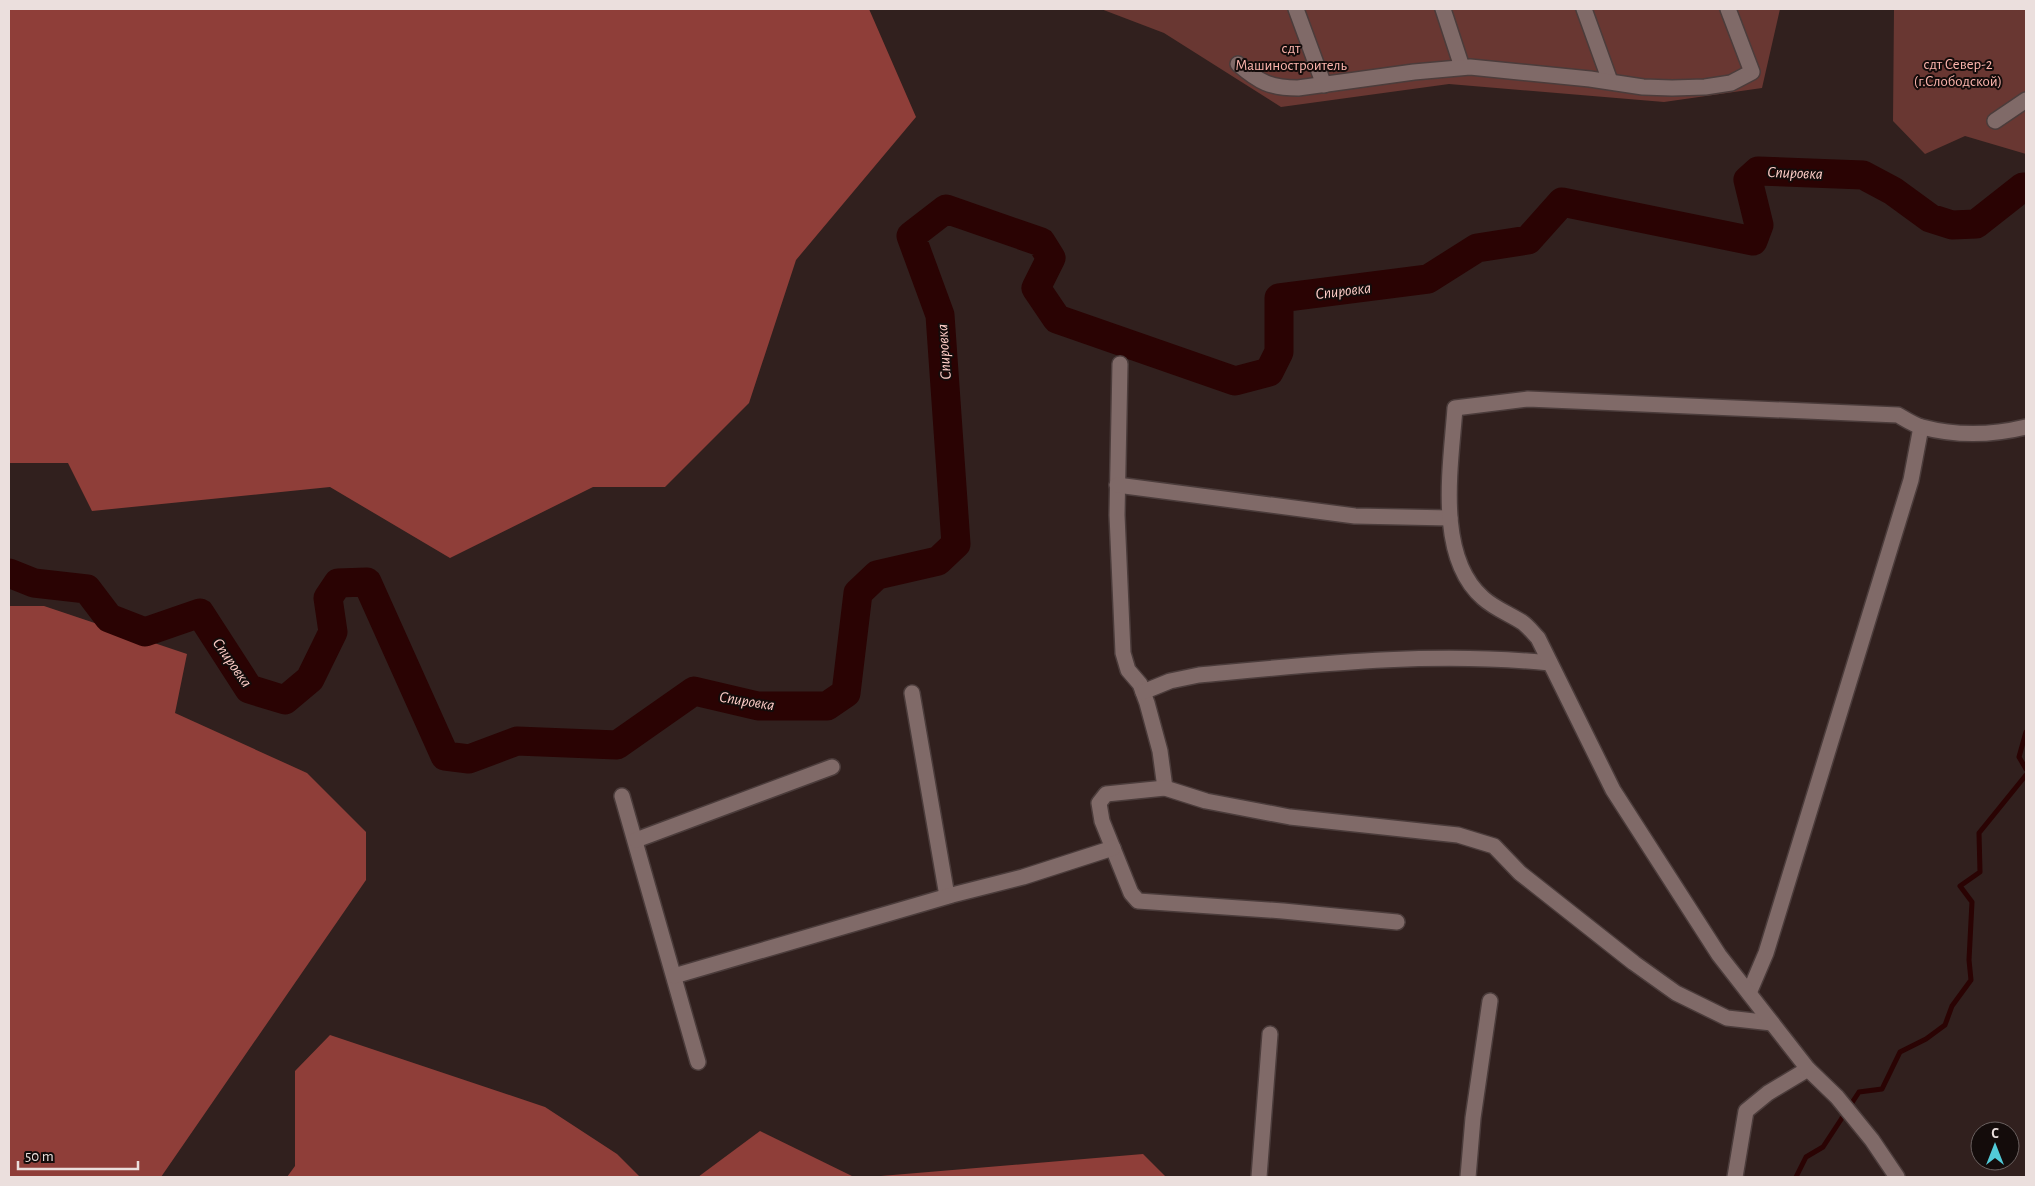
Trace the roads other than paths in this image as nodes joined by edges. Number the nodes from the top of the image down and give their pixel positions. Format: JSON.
{"nodes":[{"id":1,"x":1296,"y":9,"type":"edge"},
{"id":2,"x":1443,"y":9,"type":"edge"},
{"id":3,"x":1584,"y":9,"type":"edge"},
{"id":4,"x":1728,"y":9,"type":"edge"},
{"id":5,"x":1238,"y":64,"type":"dead end"},
{"id":6,"x":1462,"y":67,"type":"junction"},
{"id":7,"x":1610,"y":82,"type":"junction"},
{"id":8,"x":1324,"y":85,"type":"junction"},
{"id":9,"x":2026,"y":100,"type":"edge"},
{"id":10,"x":1995,"y":121,"type":"dead end"},
{"id":11,"x":1120,"y":364,"type":"dead end"},
{"id":12,"x":1921,"y":427,"type":"junction"},
{"id":13,"x":2026,"y":427,"type":"edge"},
{"id":14,"x":1117,"y":486,"type":"junction"},
{"id":15,"x":1450,"y":518,"type":"junction"},
{"id":16,"x":1550,"y":663,"type":"junction"},
{"id":17,"x":1143,"y":692,"type":"junction"},
{"id":18,"x":912,"y":693,"type":"dead end"},
{"id":19,"x":832,"y":767,"type":"dead end"},
{"id":20,"x":1165,"y":788,"type":"junction"},
{"id":21,"x":622,"y":796,"type":"dead end"},
{"id":22,"x":636,"y":840,"type":"junction"},
{"id":23,"x":1113,"y":848,"type":"junction"},
{"id":24,"x":946,"y":896,"type":"junction"},
{"id":25,"x":1397,"y":922,"type":"dead end"},
{"id":26,"x":674,"y":976,"type":"junction"},
{"id":27,"x":1749,"y":993,"type":"junction"},
{"id":28,"x":1490,"y":1001,"type":"dead end"},
{"id":29,"x":1772,"y":1023,"type":"junction"},
{"id":30,"x":1270,"y":1034,"type":"dead end"},
{"id":31,"x":698,"y":1062,"type":"dead end"},
{"id":32,"x":1808,"y":1069,"type":"junction"},
{"id":33,"x":1259,"y":1177,"type":"edge"},
{"id":34,"x":1468,"y":1177,"type":"edge"},
{"id":35,"x":1735,"y":1177,"type":"edge"},
{"id":36,"x":1897,"y":1177,"type":"edge"}],
"edges":[{"from":1,"to":8,"type":"street"},
{"from":2,"to":6,"type":"street"},
{"from":3,"to":7,"type":"street"},
{"from":4,"to":7,"type":"street"},
{"from":5,"to":8,"type":"street"},
{"from":6,"to":7,"type":"street"},
{"from":6,"to":8,"type":"street"},
{"from":9,"to":10,"type":"street"},
{"from":11,"to":14,"type":"street"},
{"from":12,"to":13,"type":"street"},
{"from":12,"to":15,"type":"street"},
{"from":12,"to":27,"type":"street"},
{"from":14,"to":15,"type":"street"},
{"from":14,"to":17,"type":"street"},
{"from":15,"to":16,"type":"street"},
{"from":16,"to":17,"type":"street"},
{"from":16,"to":27,"type":"street"},
{"from":17,"to":20,"type":"street"},
{"from":18,"to":24,"type":"street"},
{"from":19,"to":22,"type":"street"},
{"from":20,"to":23,"type":"street"},
{"from":20,"to":29,"type":"street"},
{"from":21,"to":22,"type":"street"},
{"from":22,"to":26,"type":"street"},
{"from":23,"to":24,"type":"street"},
{"from":23,"to":25,"type":"street"},
{"from":24,"to":26,"type":"street"},
{"from":26,"to":31,"type":"street"},
{"from":27,"to":29,"type":"street"},
{"from":28,"to":34,"type":"street"},
{"from":29,"to":32,"type":"street"},
{"from":30,"to":33,"type":"street"},
{"from":32,"to":35,"type":"street"},
{"from":32,"to":36,"type":"street"}]}
